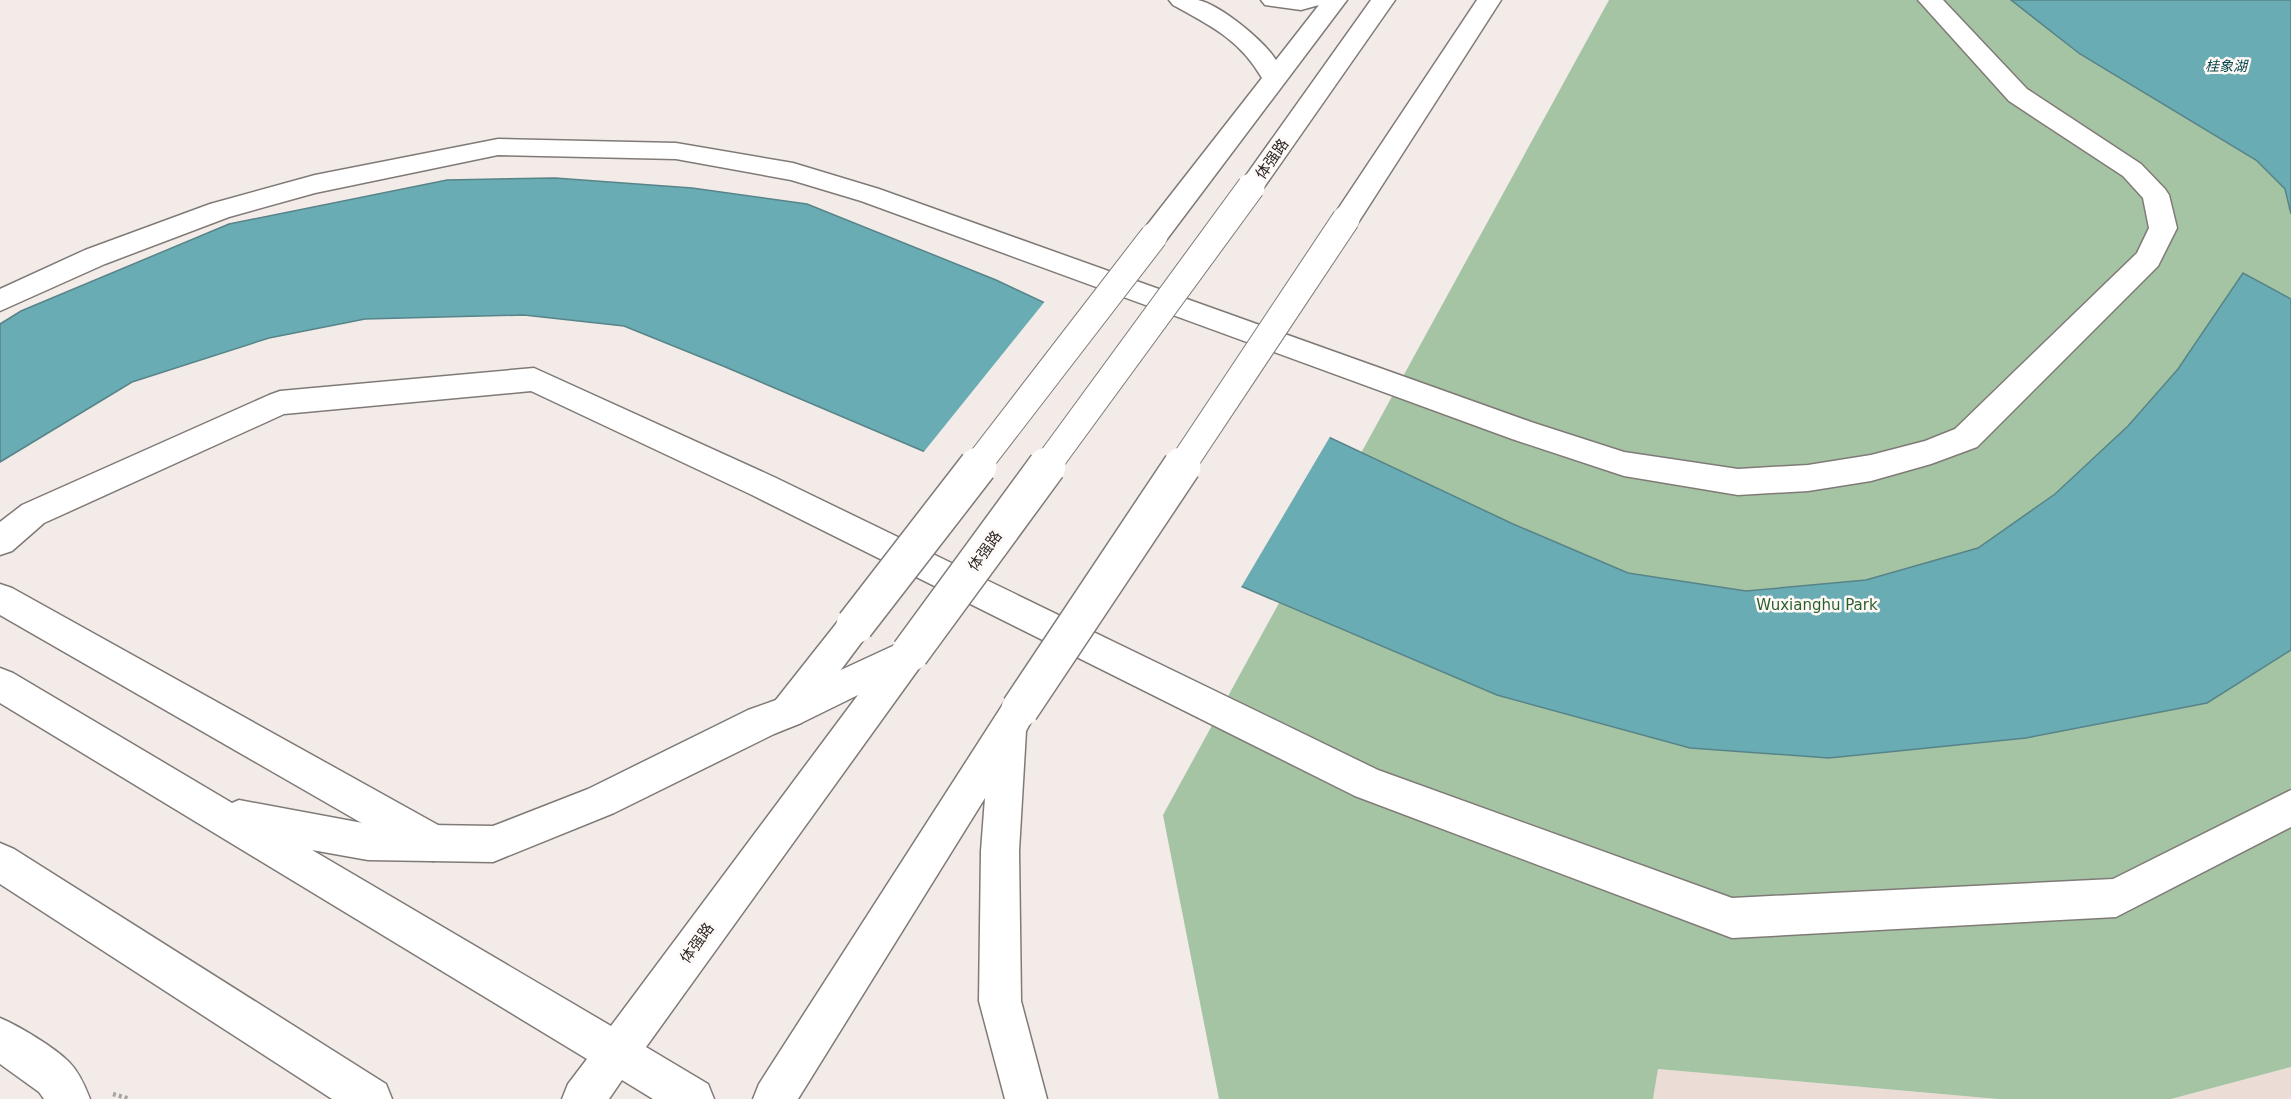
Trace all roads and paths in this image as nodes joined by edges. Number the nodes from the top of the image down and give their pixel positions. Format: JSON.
{"nodes":[{"id":1,"x":1181,"y":0,"type":"edge"},
{"id":2,"x":1273,"y":0,"type":"edge"},
{"id":3,"x":1312,"y":0,"type":"edge"},
{"id":4,"x":1335,"y":0,"type":"edge"},
{"id":5,"x":1383,"y":0,"type":"edge"},
{"id":6,"x":1489,"y":0,"type":"edge"},
{"id":7,"x":1930,"y":0,"type":"edge"},
{"id":8,"x":1275,"y":79,"type":"junction"},
{"id":9,"x":0,"y":301,"type":"edge"},
{"id":10,"x":0,"y":541,"type":"edge"},
{"id":11,"x":0,"y":598,"type":"edge"},
{"id":12,"x":910,"y":653,"type":"junction"},
{"id":13,"x":15,"y":693,"type":"edge"},
{"id":14,"x":788,"y":712,"type":"junction"},
{"id":15,"x":1014,"y":717,"type":"junction"},
{"id":16,"x":2291,"y":808,"type":"edge"},
{"id":17,"x":219,"y":814,"type":"junction"},
{"id":18,"x":433,"y":843,"type":"junction"},
{"id":19,"x":0,"y":862,"type":"edge"},
{"id":20,"x":0,"y":1040,"type":"edge"},
{"id":21,"x":617,"y":1052,"type":"junction"},
{"id":22,"x":69,"y":1099,"type":"edge"},
{"id":23,"x":371,"y":1099,"type":"edge"},
{"id":24,"x":583,"y":1099,"type":"edge"},
{"id":25,"x":693,"y":1099,"type":"edge"},
{"id":26,"x":774,"y":1099,"type":"edge"},
{"id":27,"x":1026,"y":1099,"type":"edge"}],
"edges":[{"from":1,"to":8,"type":"main road"},
{"from":2,"to":3,"type":"main road"},
{"from":4,"to":8,"type":"main road"},
{"from":5,"to":12,"type":"main road","name":"体强路","bridge":true},
{"from":6,"to":15,"type":"main road","bridge":true},
{"from":7,"to":9,"type":"main road"},
{"from":8,"to":14,"type":"main road","bridge":true},
{"from":10,"to":16,"type":"main road"},
{"from":11,"to":18,"type":"main road"},
{"from":12,"to":14,"type":"main road"},
{"from":12,"to":21,"type":"main road","name":"体强路"},
{"from":13,"to":17,"type":"main road"},
{"from":14,"to":18,"type":"main road"},
{"from":15,"to":26,"type":"main road"},
{"from":15,"to":27,"type":"main road"},
{"from":17,"to":18,"type":"main road"},
{"from":17,"to":21,"type":"main road"},
{"from":19,"to":23,"type":"main road"},
{"from":20,"to":22,"type":"main road"},
{"from":21,"to":24,"type":"main road","name":"体强路"},
{"from":21,"to":25,"type":"main road"}]}
